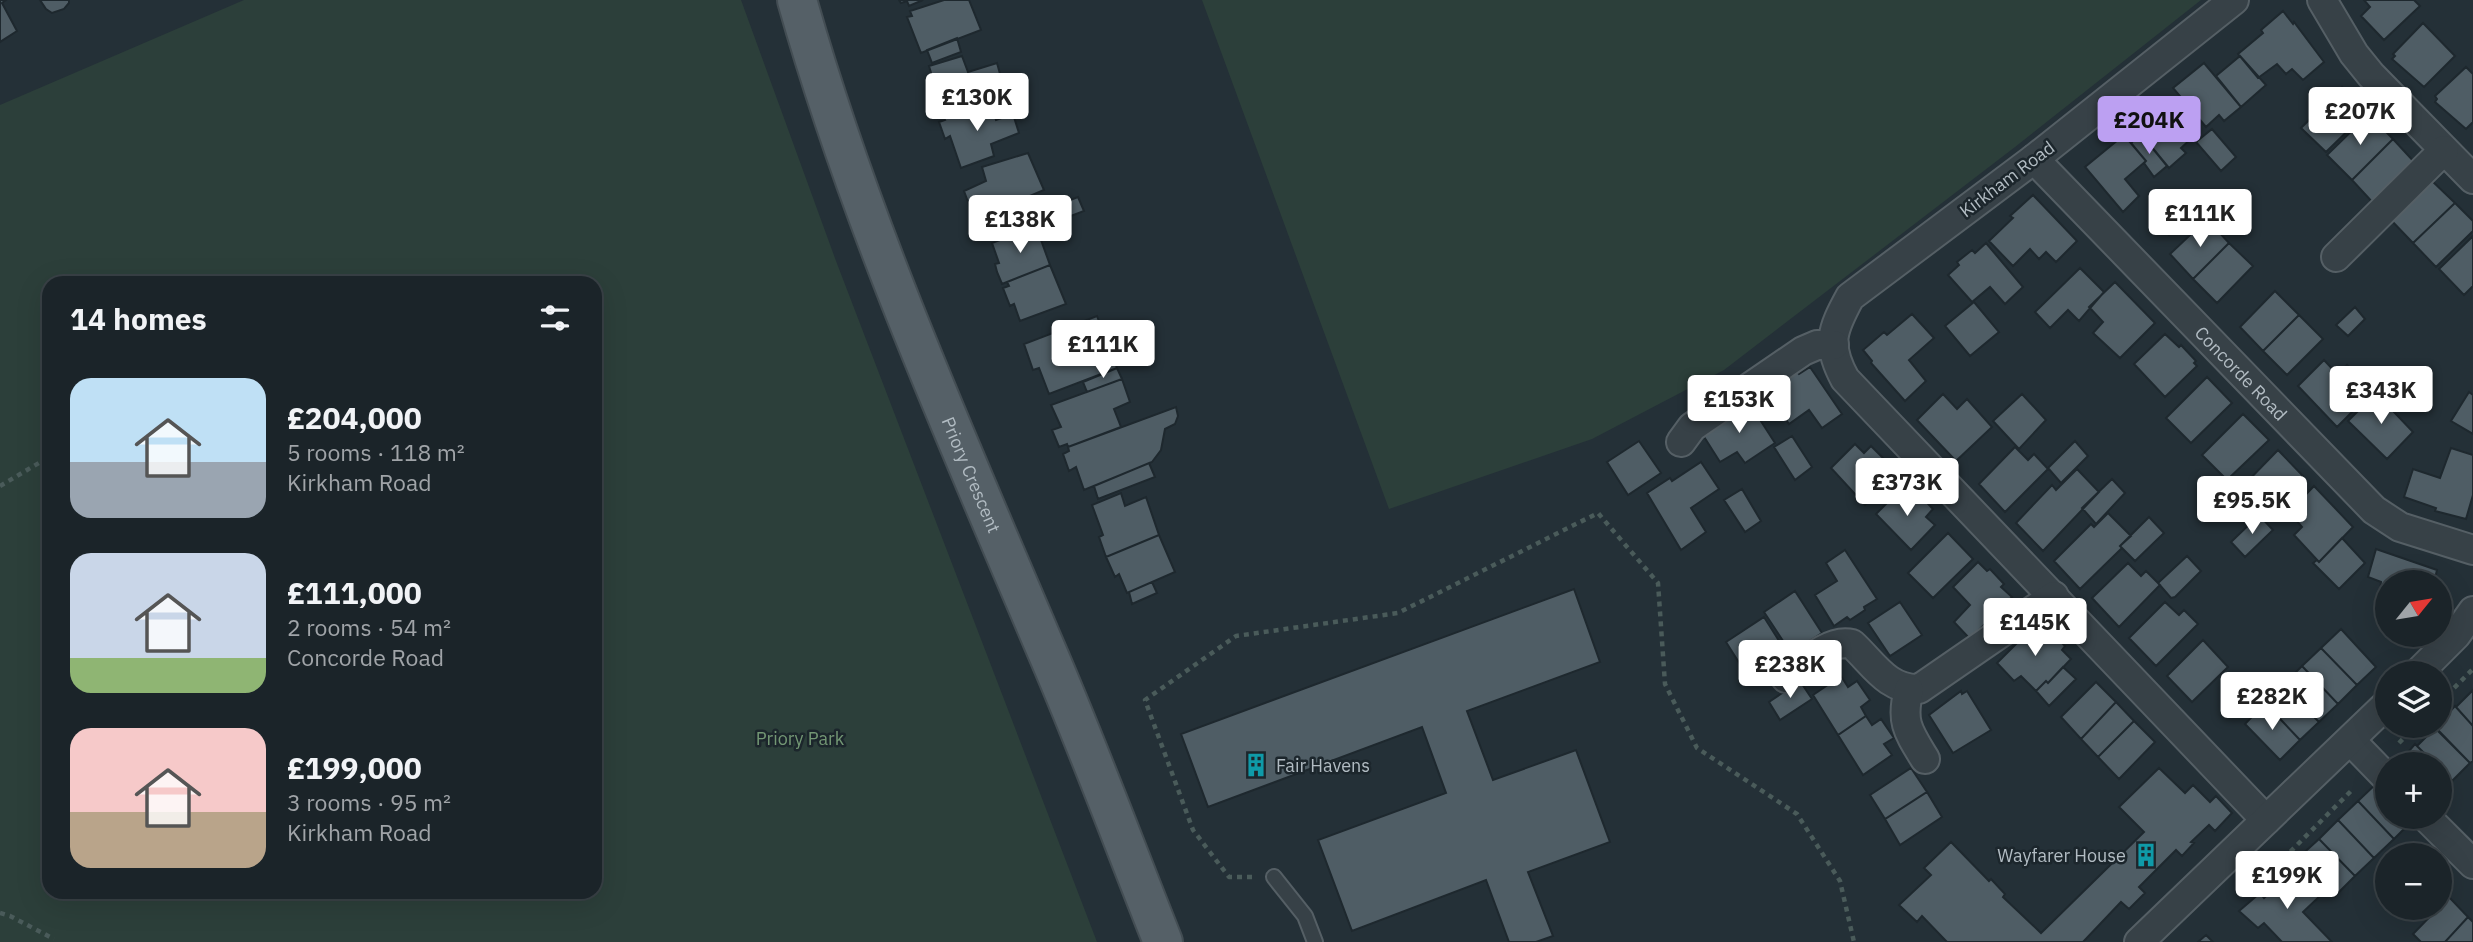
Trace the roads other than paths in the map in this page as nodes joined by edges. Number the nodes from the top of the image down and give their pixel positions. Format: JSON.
{"nodes":[{"id":1,"x":797,"y":0,"type":"edge"},
{"id":2,"x":2234,"y":0,"type":"edge"},
{"id":3,"x":2325,"y":1,"type":"edge"},
{"id":4,"x":2444,"y":150,"type":"junction"},
{"id":5,"x":2034,"y":159,"type":"junction"},
{"id":6,"x":2473,"y":179,"type":"edge"},
{"id":7,"x":2336,"y":257,"type":"dead end"},
{"id":8,"x":1834,"y":345,"type":"junction"},
{"id":9,"x":1681,"y":442,"type":"dead end"},
{"id":10,"x":2473,"y":550,"type":"edge"},
{"id":11,"x":2054,"y":596,"type":"junction"},
{"id":12,"x":2473,"y":611,"type":"edge"},
{"id":13,"x":2430,"y":661,"type":"edge"},
{"id":14,"x":1786,"y":678,"type":"dead end"},
{"id":15,"x":1909,"y":690,"type":"junction"},
{"id":16,"x":2375,"y":716,"type":"edge"},
{"id":17,"x":2351,"y":741,"type":"junction"},
{"id":18,"x":1925,"y":760,"type":"dead end"},
{"id":19,"x":2375,"y":766,"type":"edge"},
{"id":20,"x":2266,"y":820,"type":"junction"},
{"id":21,"x":2438,"y":829,"type":"edge"},
{"id":22,"x":2473,"y":864,"type":"edge"},
{"id":23,"x":1274,"y":877,"type":"road end"},
{"id":24,"x":1163,"y":942,"type":"edge"},
{"id":25,"x":1315,"y":942,"type":"edge"},
{"id":26,"x":2139,"y":942,"type":"edge"}],
"edges":[{"from":1,"to":24,"type":"main road","name":"Priory Crescent"},
{"from":2,"to":5,"type":"street","name":"Kirkham Road"},
{"from":3,"to":4,"type":"street"},
{"from":4,"to":6,"type":"street"},
{"from":4,"to":7,"type":"street"},
{"from":5,"to":8,"type":"street","name":"Kirkham Road"},
{"from":5,"to":10,"type":"street","name":"Concorde Road"},
{"from":8,"to":9,"type":"street"},
{"from":8,"to":11,"type":"street"},
{"from":11,"to":15,"type":"street"},
{"from":11,"to":20,"type":"street"},
{"from":12,"to":13,"type":"street"},
{"from":14,"to":15,"type":"street"},
{"from":15,"to":18,"type":"street"},
{"from":16,"to":17,"type":"street"},
{"from":17,"to":19,"type":"street"},
{"from":17,"to":20,"type":"street"},
{"from":20,"to":26,"type":"street"},
{"from":21,"to":22,"type":"street"},
{"from":23,"to":25,"type":"lane"}]}
